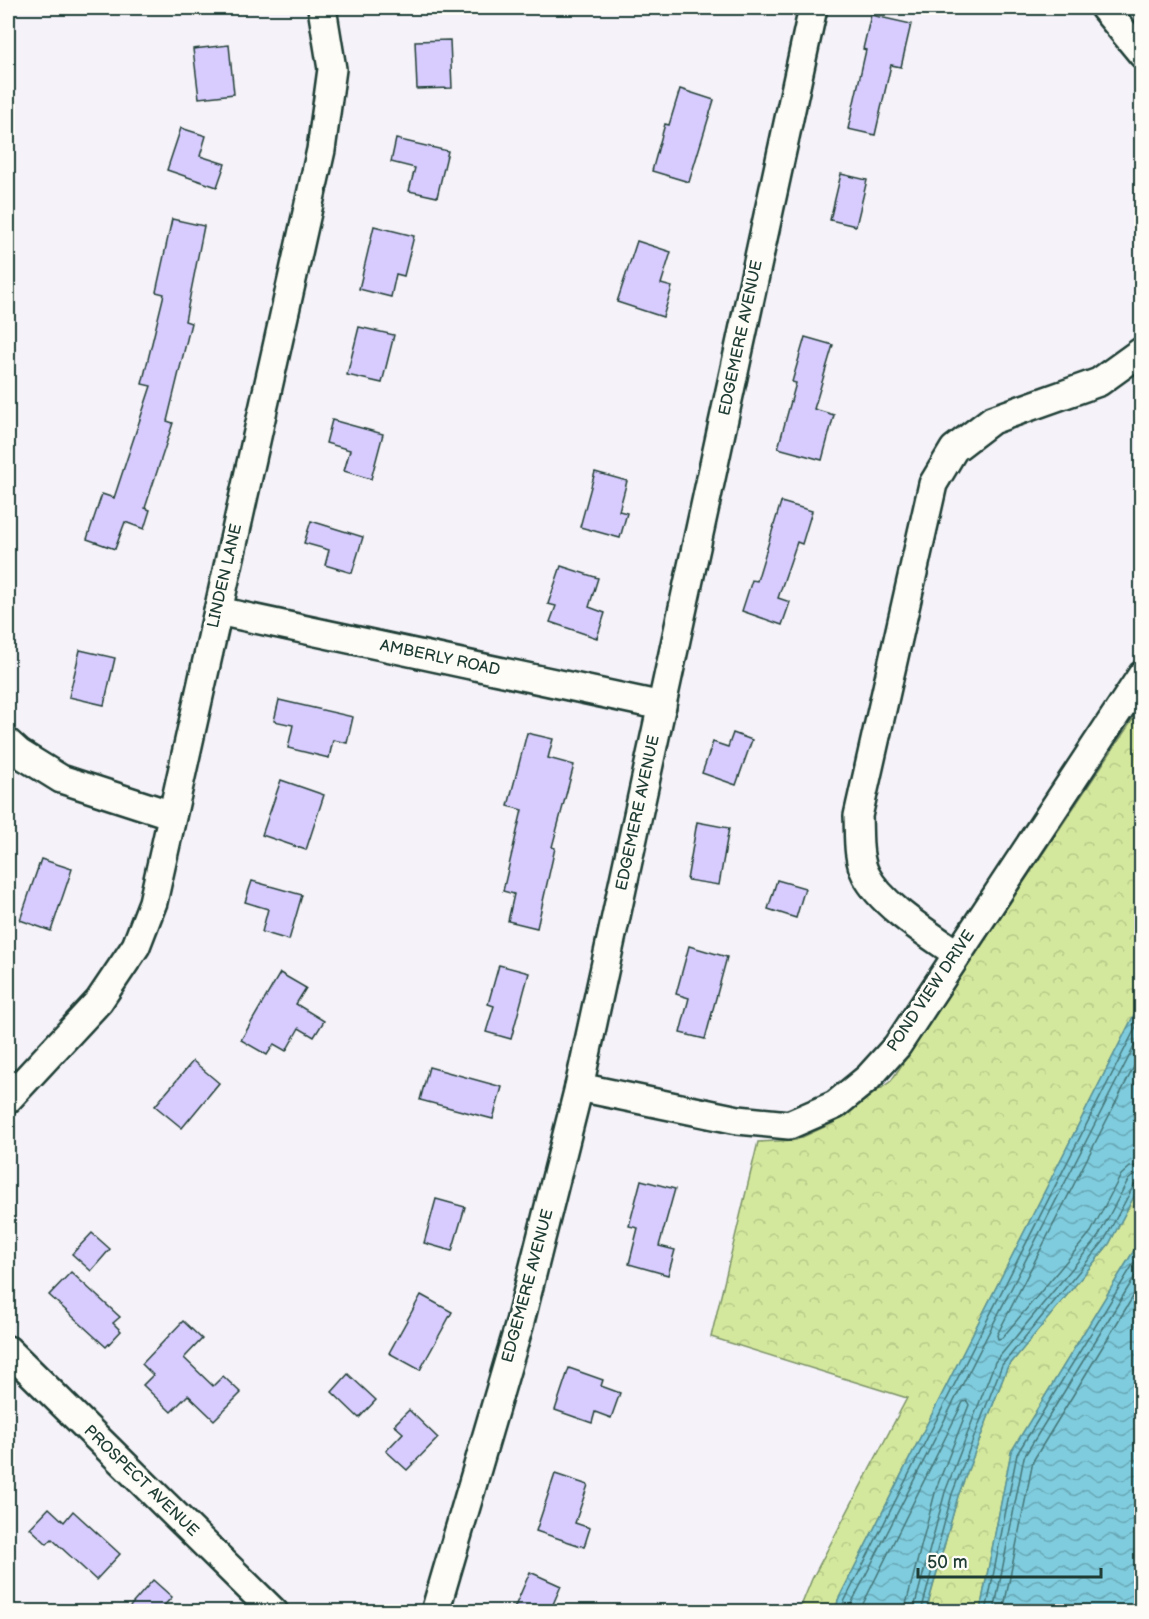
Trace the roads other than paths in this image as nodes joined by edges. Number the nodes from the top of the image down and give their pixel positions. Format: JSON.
{"nodes":[{"id":1,"x":322,"y":8,"type":"edge"},
{"id":2,"x":813,"y":8,"type":"edge"},
{"id":3,"x":1104,"y":8,"type":"edge"},
{"id":4,"x":1142,"y":54,"type":"edge"},
{"id":5,"x":1142,"y":351,"type":"edge"},
{"id":6,"x":218,"y":611,"type":"junction"},
{"id":7,"x":1142,"y":675,"type":"edge"},
{"id":8,"x":662,"y":706,"type":"junction"},
{"id":9,"x":8,"y":743,"type":"edge"},
{"id":10,"x":172,"y":815,"type":"junction"},
{"id":11,"x":957,"y":954,"type":"junction"},
{"id":12,"x":579,"y":1087,"type":"junction"},
{"id":13,"x":8,"y":1099,"type":"edge"},
{"id":14,"x":8,"y":1350,"type":"edge"},
{"id":15,"x":274,"y":1611,"type":"edge"},
{"id":16,"x":435,"y":1611,"type":"edge"}],
"edges":[{"from":1,"to":6,"type":"street","name":"LINDEN LANE"},
{"from":2,"to":8,"type":"street","name":"EDGEMERE AVENUE"},
{"from":3,"to":4,"type":"street"},
{"from":5,"to":11,"type":"street"},
{"from":6,"to":8,"type":"street","name":"AMBERLY ROAD"},
{"from":6,"to":10,"type":"street","name":"LINDEN LANE"},
{"from":7,"to":11,"type":"street","name":"POND VIEW DRIVE"},
{"from":8,"to":12,"type":"street","name":"EDGEMERE AVENUE"},
{"from":9,"to":10,"type":"street"},
{"from":10,"to":13,"type":"street","name":"LINDEN LANE"},
{"from":11,"to":12,"type":"street","name":"POND VIEW DRIVE"},
{"from":12,"to":16,"type":"street","name":"EDGEMERE AVENUE"},
{"from":14,"to":15,"type":"street","name":"PROSPECT AVENUE"}]}
